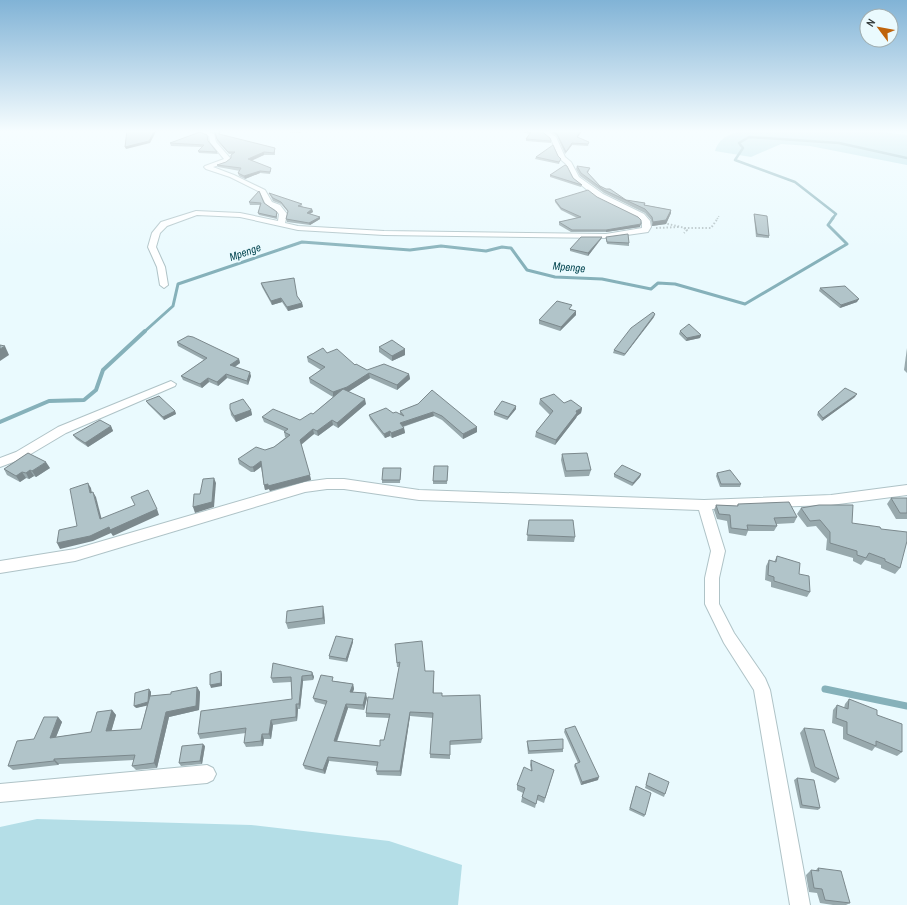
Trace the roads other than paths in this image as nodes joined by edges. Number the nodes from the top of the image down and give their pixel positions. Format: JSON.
{"nodes":[{"id":1,"x":221,"y":172,"type":"edge"},
{"id":2,"x":573,"y":172,"type":"edge"},
{"id":3,"x":281,"y":224,"type":"junction"},
{"id":4,"x":164,"y":285,"type":"dead end"},
{"id":5,"x":171,"y":384,"type":"dead end"},
{"id":6,"x":0,"y":463,"type":"edge"},
{"id":7,"x":907,"y":490,"type":"edge"},
{"id":8,"x":704,"y":505,"type":"junction"},
{"id":9,"x":0,"y":567,"type":"edge"},
{"id":10,"x":207,"y":774,"type":"dead end"},
{"id":11,"x":0,"y":793,"type":"edge"},
{"id":12,"x":800,"y":905,"type":"edge"}],
"edges":[{"from":1,"to":3,"type":"street"},
{"from":2,"to":3,"type":"street"},
{"from":3,"to":4,"type":"street"},
{"from":5,"to":6,"type":"street"},
{"from":7,"to":8,"type":"street"},
{"from":8,"to":9,"type":"street"},
{"from":8,"to":12,"type":"street"},
{"from":10,"to":11,"type":"street"}]}
